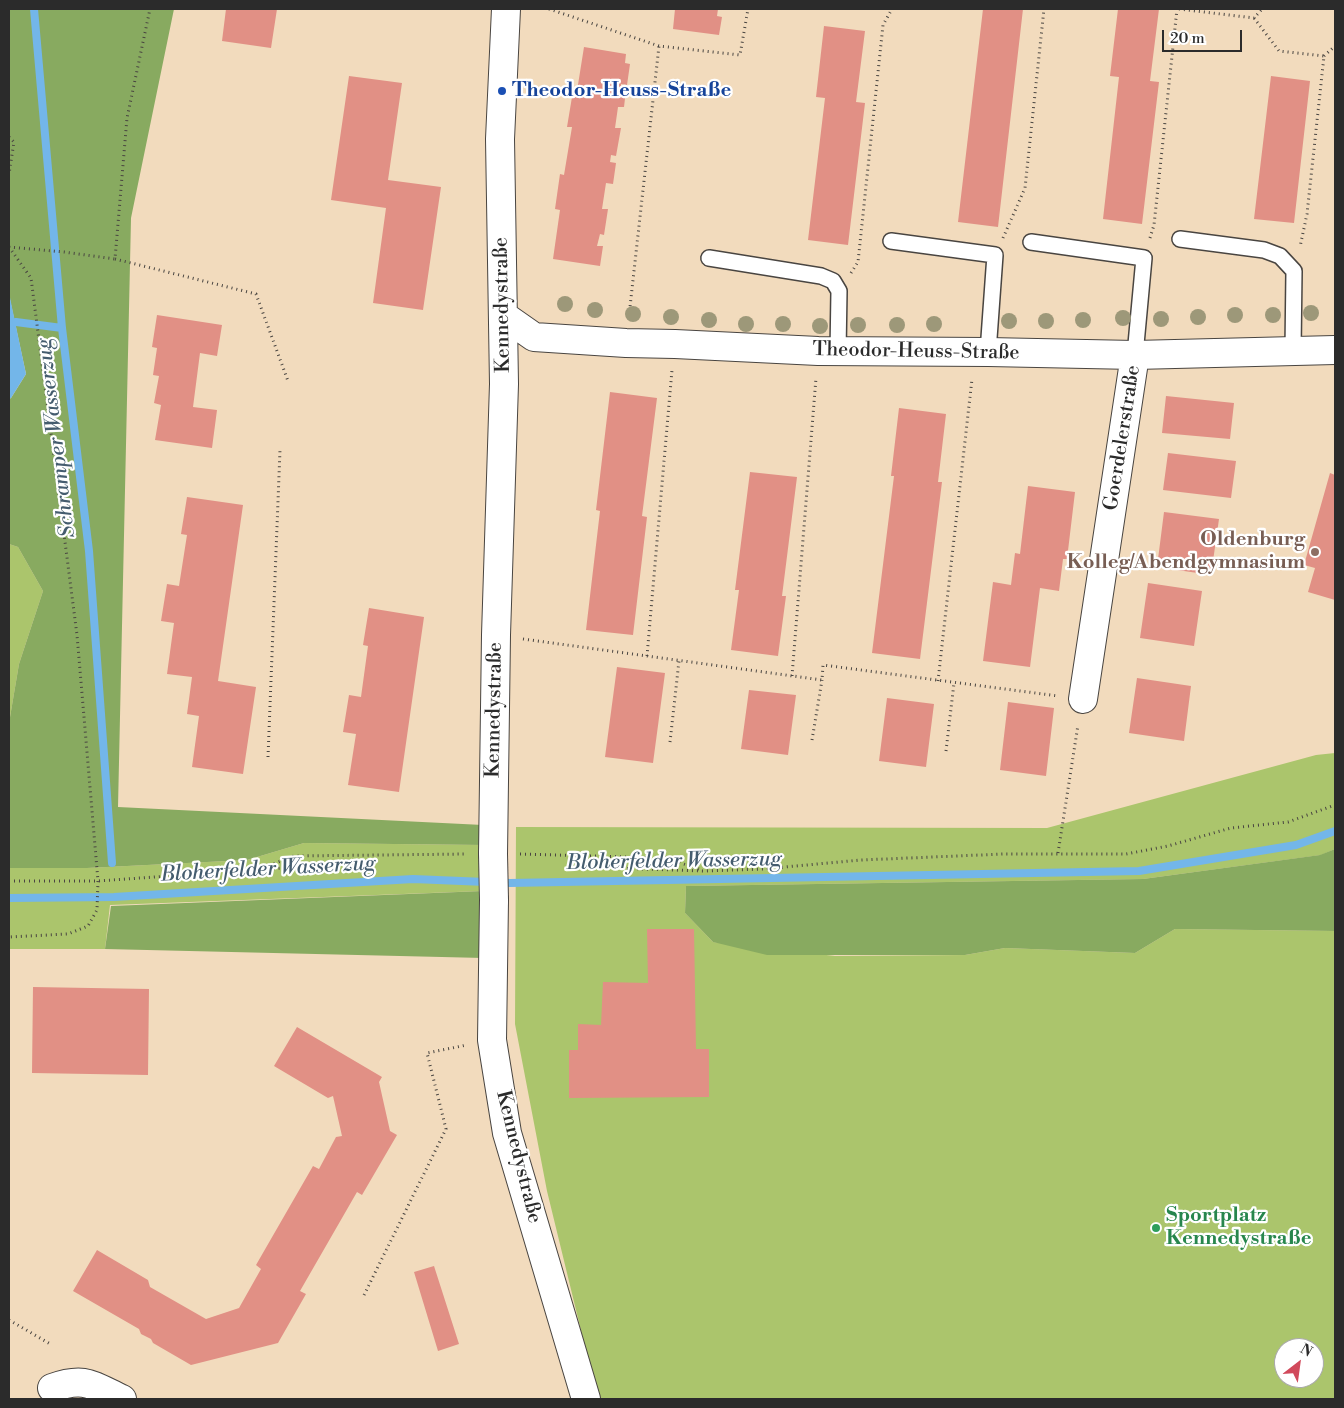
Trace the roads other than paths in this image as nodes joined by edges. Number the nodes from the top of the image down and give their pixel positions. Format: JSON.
{"nodes":[{"id":1,"x":506,"y":9,"type":"edge"},
{"id":2,"x":1180,"y":238,"type":"dead end"},
{"id":3,"x":891,"y":241,"type":"dead end"},
{"id":4,"x":1031,"y":242,"type":"dead end"},
{"id":5,"x":709,"y":258,"type":"dead end"},
{"id":6,"x":504,"y":316,"type":"junction"},
{"id":7,"x":1293,"y":350,"type":"junction"},
{"id":8,"x":1335,"y":350,"type":"edge"},
{"id":9,"x":828,"y":351,"type":"junction"},
{"id":10,"x":982,"y":352,"type":"junction"},
{"id":11,"x":1135,"y":355,"type":"junction"},
{"id":12,"x":1083,"y":700,"type":"road end"},
{"id":13,"x":52,"y":1388,"type":"dead end"},
{"id":14,"x":122,"y":1399,"type":"edge"},
{"id":15,"x":586,"y":1399,"type":"edge"}],
"edges":[{"from":1,"to":6,"type":"street","name":"Kennedystraße"},
{"from":2,"to":7,"type":"lane"},
{"from":3,"to":10,"type":"lane"},
{"from":4,"to":11,"type":"lane"},
{"from":5,"to":9,"type":"lane"},
{"from":6,"to":9,"type":"street","name":"Theodor-Heuss-Straße"},
{"from":6,"to":15,"type":"street","name":"Kennedystraße","bridge":true},
{"from":7,"to":8,"type":"street","name":"Theodor-Heuss-Straße"},
{"from":7,"to":11,"type":"street","name":"Theodor-Heuss-Straße"},
{"from":9,"to":10,"type":"street","name":"Theodor-Heuss-Straße"},
{"from":10,"to":11,"type":"street","name":"Theodor-Heuss-Straße"},
{"from":11,"to":12,"type":"street","name":"Goerdelerstraße"},
{"from":13,"to":14,"type":"street"}]}
